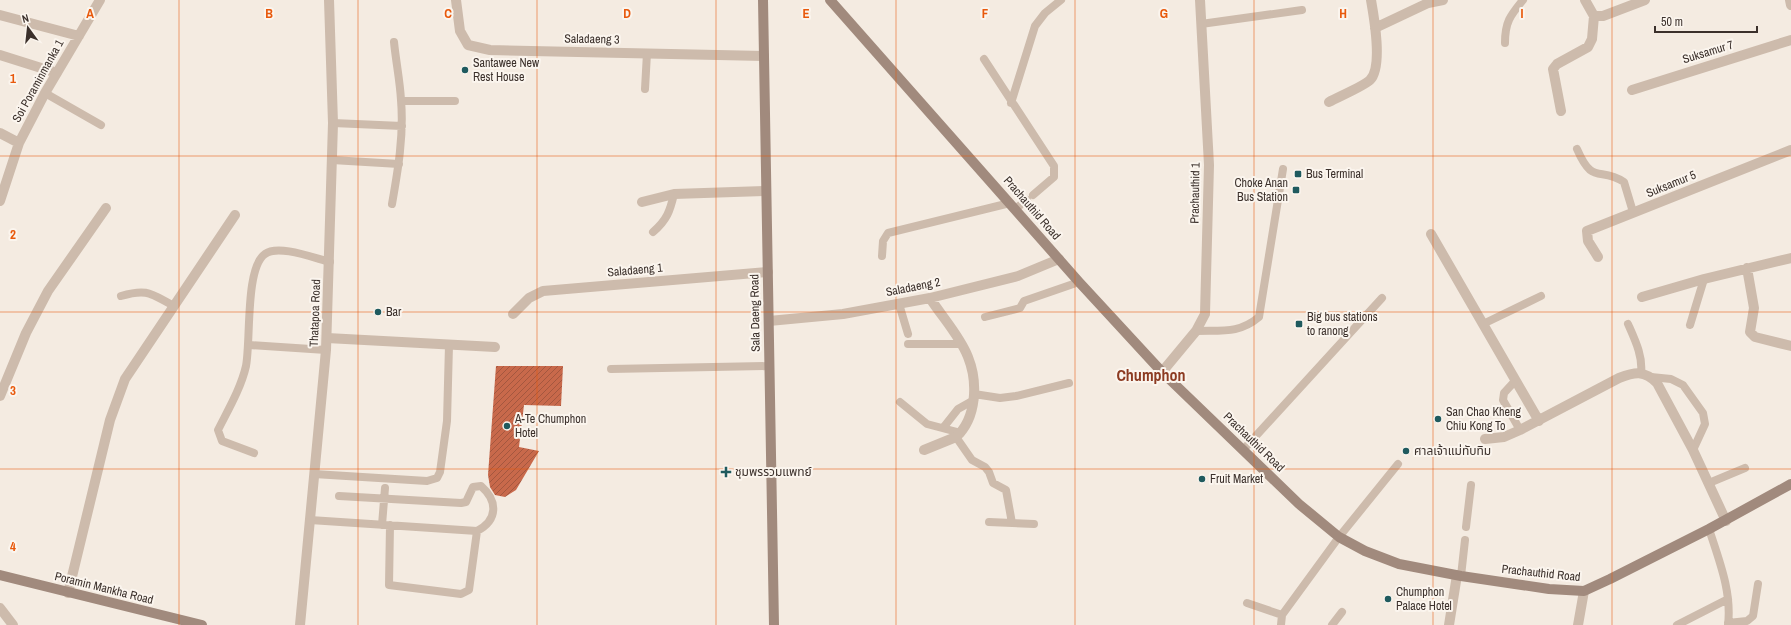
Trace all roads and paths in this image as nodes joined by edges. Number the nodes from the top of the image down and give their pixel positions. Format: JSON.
{"nodes":[{"id":1,"x":100,"y":0,"type":"edge"},
{"id":2,"x":329,"y":0,"type":"edge"},
{"id":3,"x":456,"y":0,"type":"edge"},
{"id":4,"x":763,"y":0,"type":"edge"},
{"id":5,"x":830,"y":0,"type":"edge"},
{"id":6,"x":1061,"y":0,"type":"edge"},
{"id":7,"x":1200,"y":0,"type":"edge"},
{"id":8,"x":1371,"y":0,"type":"edge"},
{"id":9,"x":1443,"y":0,"type":"edge"},
{"id":10,"x":1523,"y":0,"type":"edge"},
{"id":11,"x":1585,"y":0,"type":"edge"},
{"id":12,"x":1645,"y":0,"type":"edge"},
{"id":13,"x":1790,"y":0,"type":"edge"},
{"id":14,"x":1791,"y":5,"type":"edge"},
{"id":15,"x":1302,"y":10,"type":"dead end"},
{"id":16,"x":0,"y":16,"type":"edge"},
{"id":17,"x":1594,"y":16,"type":"junction"},
{"id":18,"x":1201,"y":24,"type":"junction"},
{"id":19,"x":1375,"y":28,"type":"junction"},
{"id":20,"x":79,"y":36,"type":"junction"},
{"id":21,"x":1791,"y":40,"type":"edge"},
{"id":22,"x":394,"y":42,"type":"dead end"},
{"id":23,"x":1505,"y":43,"type":"dead end"},
{"id":24,"x":647,"y":54,"type":"junction"},
{"id":25,"x":0,"y":55,"type":"edge"},
{"id":26,"x":764,"y":56,"type":"junction"},
{"id":27,"x":984,"y":59,"type":"dead end"},
{"id":28,"x":57,"y":73,"type":"junction"},
{"id":29,"x":645,"y":89,"type":"dead end"},
{"id":30,"x":1632,"y":90,"type":"dead end"},
{"id":31,"x":45,"y":93,"type":"junction"},
{"id":32,"x":402,"y":101,"type":"junction"},
{"id":33,"x":455,"y":101,"type":"dead end"},
{"id":34,"x":1329,"y":102,"type":"dead end"},
{"id":35,"x":1011,"y":103,"type":"junction"},
{"id":36,"x":1561,"y":111,"type":"dead end"},
{"id":37,"x":333,"y":123,"type":"junction"},
{"id":38,"x":101,"y":125,"type":"dead end"},
{"id":39,"x":402,"y":126,"type":"junction"},
{"id":40,"x":0,"y":133,"type":"edge"},
{"id":41,"x":19,"y":143,"type":"junction"},
{"id":42,"x":1577,"y":149,"type":"dead end"},
{"id":43,"x":1791,"y":150,"type":"edge"},
{"id":44,"x":332,"y":160,"type":"junction"},
{"id":45,"x":399,"y":164,"type":"junction"},
{"id":46,"x":1283,"y":168,"type":"dead end"},
{"id":47,"x":766,"y":191,"type":"junction"},
{"id":48,"x":674,"y":194,"type":"junction"},
{"id":49,"x":0,"y":201,"type":"edge"},
{"id":50,"x":642,"y":202,"type":"dead end"},
{"id":51,"x":392,"y":204,"type":"dead end"},
{"id":52,"x":1013,"y":206,"type":"junction"},
{"id":53,"x":106,"y":208,"type":"dead end"},
{"id":54,"x":1633,"y":212,"type":"junction"},
{"id":55,"x":236,"y":215,"type":"dead end"},
{"id":56,"x":653,"y":232,"type":"dead end"},
{"id":57,"x":1431,"y":234,"type":"dead end"},
{"id":58,"x":882,"y":256,"type":"dead end"},
{"id":59,"x":1598,"y":257,"type":"dead end"},
{"id":60,"x":1791,"y":258,"type":"edge"},
{"id":61,"x":1059,"y":259,"type":"junction"},
{"id":62,"x":330,"y":262,"type":"junction"},
{"id":63,"x":1748,"y":268,"type":"junction"},
{"id":64,"x":768,"y":272,"type":"junction"},
{"id":65,"x":1704,"y":279,"type":"junction"},
{"id":66,"x":1079,"y":282,"type":"junction"},
{"id":67,"x":121,"y":296,"type":"dead end"},
{"id":68,"x":1541,"y":296,"type":"dead end"},
{"id":69,"x":1642,"y":296,"type":"dead end"},
{"id":70,"x":930,"y":298,"type":"junction"},
{"id":71,"x":1382,"y":298,"type":"dead end"},
{"id":72,"x":899,"y":304,"type":"junction"},
{"id":73,"x":174,"y":306,"type":"junction"},
{"id":74,"x":513,"y":314,"type":"dead end"},
{"id":75,"x":985,"y":317,"type":"dead end"},
{"id":76,"x":768,"y":321,"type":"junction"},
{"id":77,"x":1483,"y":324,"type":"junction"},
{"id":78,"x":1628,"y":324,"type":"dead end"},
{"id":79,"x":1690,"y":325,"type":"dead end"},
{"id":80,"x":1196,"y":331,"type":"junction"},
{"id":81,"x":908,"y":334,"type":"dead end"},
{"id":82,"x":327,"y":338,"type":"junction"},
{"id":83,"x":908,"y":344,"type":"dead end"},
{"id":84,"x":961,"y":344,"type":"junction"},
{"id":85,"x":249,"y":345,"type":"junction"},
{"id":86,"x":449,"y":345,"type":"junction"},
{"id":87,"x":1791,"y":346,"type":"edge"},
{"id":88,"x":495,"y":347,"type":"dead end"},
{"id":89,"x":326,"y":350,"type":"junction"},
{"id":90,"x":769,"y":366,"type":"junction"},
{"id":91,"x":611,"y":369,"type":"dead end"},
{"id":92,"x":1162,"y":372,"type":"junction"},
{"id":93,"x":1640,"y":373,"type":"junction"},
{"id":94,"x":1651,"y":377,"type":"junction"},
{"id":95,"x":1516,"y":381,"type":"junction"},
{"id":96,"x":1069,"y":383,"type":"dead end"},
{"id":97,"x":0,"y":396,"type":"edge"},
{"id":98,"x":974,"y":397,"type":"junction"},
{"id":99,"x":900,"y":402,"type":"dead end"},
{"id":100,"x":1539,"y":421,"type":"junction"},
{"id":101,"x":943,"y":428,"type":"junction"},
{"id":102,"x":1520,"y":430,"type":"junction"},
{"id":103,"x":959,"y":435,"type":"junction"},
{"id":104,"x":1485,"y":439,"type":"dead end"},
{"id":105,"x":924,"y":450,"type":"dead end"},
{"id":106,"x":1244,"y":450,"type":"junction"},
{"id":107,"x":1693,"y":450,"type":"junction"},
{"id":108,"x":254,"y":453,"type":"dead end"},
{"id":109,"x":1398,"y":464,"type":"dead end"},
{"id":110,"x":1745,"y":468,"type":"dead end"},
{"id":111,"x":314,"y":474,"type":"junction"},
{"id":112,"x":1709,"y":483,"type":"junction"},
{"id":113,"x":1791,"y":484,"type":"edge"},
{"id":114,"x":1471,"y":485,"type":"dead end"},
{"id":115,"x":385,"y":488,"type":"dead end"},
{"id":116,"x":339,"y":496,"type":"dead end"},
{"id":117,"x":384,"y":499,"type":"junction"},
{"id":118,"x":310,"y":520,"type":"junction"},
{"id":119,"x":1726,"y":521,"type":"junction"},
{"id":120,"x":989,"y":522,"type":"dead end"},
{"id":121,"x":1012,"y":523,"type":"junction"},
{"id":122,"x":1034,"y":524,"type":"dead end"},
{"id":123,"x":386,"y":525,"type":"junction"},
{"id":124,"x":1466,"y":528,"type":"dead end"},
{"id":125,"x":1709,"y":529,"type":"junction"},
{"id":126,"x":477,"y":531,"type":"junction"},
{"id":127,"x":1339,"y":537,"type":"junction"},
{"id":128,"x":1465,"y":540,"type":"dead end"},
{"id":129,"x":0,"y":574,"type":"edge"},
{"id":130,"x":1459,"y":576,"type":"junction"},
{"id":131,"x":1758,"y":584,"type":"dead end"},
{"id":132,"x":1584,"y":591,"type":"junction"},
{"id":133,"x":68,"y":593,"type":"junction"},
{"id":134,"x":1728,"y":599,"type":"junction"},
{"id":135,"x":1247,"y":603,"type":"dead end"},
{"id":136,"x":0,"y":608,"type":"edge"},
{"id":137,"x":1342,"y":612,"type":"dead end"},
{"id":138,"x":1282,"y":615,"type":"junction"},
{"id":139,"x":1728,"y":624,"type":"edge"},
{"id":140,"x":13,"y":625,"type":"edge"},
{"id":141,"x":202,"y":625,"type":"edge"},
{"id":142,"x":300,"y":625,"type":"edge"},
{"id":143,"x":774,"y":625,"type":"edge"},
{"id":144,"x":1281,"y":625,"type":"edge"},
{"id":145,"x":1332,"y":625,"type":"edge"},
{"id":146,"x":1449,"y":625,"type":"edge"},
{"id":147,"x":1578,"y":625,"type":"edge"},
{"id":148,"x":1677,"y":625,"type":"edge"}],
"edges":[{"from":1,"to":20,"type":"street","name":"Soi Poraminmanka 1"},
{"from":2,"to":37,"type":"street","name":"Thatapoa Road"},
{"from":3,"to":24,"type":"street","name":"Saladaeng 3"},
{"from":4,"to":26,"type":"street","name":"Sala Daeng Road"},
{"from":5,"to":52,"type":"street","name":"Prachauthid Road"},
{"from":6,"to":35,"type":"lane"},
{"from":7,"to":18,"type":"street","name":"Prachauthid 1"},
{"from":8,"to":19,"type":"street"},
{"from":9,"to":19,"type":"street"},
{"from":10,"to":23,"type":"lane"},
{"from":11,"to":17,"type":"street"},
{"from":12,"to":17,"type":"street"},
{"from":13,"to":14,"type":"street"},
{"from":15,"to":18,"type":"lane"},
{"from":16,"to":20,"type":"street"},
{"from":17,"to":36,"type":"street"},
{"from":18,"to":80,"type":"street","name":"Prachauthid 1"},
{"from":19,"to":34,"type":"street"},
{"from":20,"to":28,"type":"street","name":"Soi Poraminmanka 1"},
{"from":21,"to":30,"type":"street","name":"Suksamur 7"},
{"from":22,"to":32,"type":"lane"},
{"from":24,"to":26,"type":"street","name":"Saladaeng 3"},
{"from":24,"to":29,"type":"lane"},
{"from":25,"to":28,"type":"street"},
{"from":26,"to":47,"type":"street","name":"Sala Daeng Road"},
{"from":27,"to":35,"type":"lane"},
{"from":28,"to":31,"type":"street","name":"Soi Poraminmanka 1"},
{"from":31,"to":38,"type":"lane"},
{"from":31,"to":41,"type":"street","name":"Soi Poraminmanka 1"},
{"from":32,"to":33,"type":"lane"},
{"from":32,"to":39,"type":"lane"},
{"from":35,"to":52,"type":"lane"},
{"from":37,"to":39,"type":"lane"},
{"from":37,"to":44,"type":"street","name":"Thatapoa Road"},
{"from":39,"to":45,"type":"lane"},
{"from":40,"to":41,"type":"street"},
{"from":41,"to":49,"type":"street","name":"Soi Poraminmanka 1"},
{"from":42,"to":54,"type":"lane"},
{"from":43,"to":54,"type":"street","name":"Suksamur 5"},
{"from":44,"to":45,"type":"lane"},
{"from":44,"to":62,"type":"street","name":"Thatapoa Road"},
{"from":45,"to":51,"type":"lane"},
{"from":46,"to":80,"type":"lane"},
{"from":47,"to":48,"type":"street"},
{"from":47,"to":64,"type":"street","name":"Sala Daeng Road"},
{"from":48,"to":50,"type":"street"},
{"from":48,"to":56,"type":"lane"},
{"from":52,"to":58,"type":"lane"},
{"from":52,"to":61,"type":"street","name":"Prachauthid Road"},
{"from":53,"to":97,"type":"street"},
{"from":54,"to":59,"type":"street","name":"Suksamur 5"},
{"from":55,"to":73,"type":"street"},
{"from":57,"to":77,"type":"street"},
{"from":60,"to":63,"type":"street"},
{"from":61,"to":66,"type":"street","name":"Prachauthid Road"},
{"from":61,"to":70,"type":"street","name":"Saladaeng 2"},
{"from":62,"to":82,"type":"street","name":"Thatapoa Road"},
{"from":62,"to":85,"type":"lane"},
{"from":63,"to":65,"type":"street"},
{"from":63,"to":87,"type":"street"},
{"from":64,"to":74,"type":"street","name":"Saladaeng 1"},
{"from":64,"to":76,"type":"street","name":"Sala Daeng Road"},
{"from":65,"to":69,"type":"street"},
{"from":65,"to":79,"type":"lane"},
{"from":66,"to":75,"type":"lane"},
{"from":66,"to":92,"type":"street","name":"Prachauthid Road"},
{"from":67,"to":73,"type":"lane"},
{"from":68,"to":77,"type":"lane"},
{"from":70,"to":72,"type":"street","name":"Saladaeng 2"},
{"from":70,"to":84,"type":"street"},
{"from":71,"to":106,"type":"lane"},
{"from":72,"to":76,"type":"street","name":"Saladaeng 2"},
{"from":72,"to":81,"type":"lane"},
{"from":73,"to":133,"type":"street"},
{"from":76,"to":90,"type":"street","name":"Sala Daeng Road"},
{"from":77,"to":95,"type":"street"},
{"from":78,"to":93,"type":"lane"},
{"from":80,"to":92,"type":"street","name":"Prachauthid 1"},
{"from":82,"to":86,"type":"street"},
{"from":82,"to":89,"type":"street","name":"Thatapoa Road"},
{"from":83,"to":84,"type":"lane"},
{"from":84,"to":98,"type":"street"},
{"from":85,"to":89,"type":"lane"},
{"from":85,"to":108,"type":"lane"},
{"from":86,"to":88,"type":"street"},
{"from":86,"to":111,"type":"lane"},
{"from":89,"to":111,"type":"street","name":"Thatapoa Road"},
{"from":90,"to":91,"type":"lane"},
{"from":90,"to":143,"type":"street","name":"Sala Daeng Road"},
{"from":92,"to":106,"type":"street","name":"Prachauthid Road"},
{"from":93,"to":94,"type":"street"},
{"from":93,"to":100,"type":"street"},
{"from":94,"to":107,"type":"street"},
{"from":94,"to":107,"type":"lane"},
{"from":95,"to":100,"type":"street"},
{"from":95,"to":102,"type":"lane"},
{"from":96,"to":98,"type":"lane"},
{"from":98,"to":101,"type":"lane"},
{"from":98,"to":103,"type":"street"},
{"from":99,"to":101,"type":"lane"},
{"from":100,"to":102,"type":"street"},
{"from":101,"to":103,"type":"lane"},
{"from":102,"to":104,"type":"street"},
{"from":103,"to":105,"type":"street"},
{"from":103,"to":121,"type":"lane"},
{"from":106,"to":127,"type":"street","name":"Prachauthid Road"},
{"from":107,"to":112,"type":"street"},
{"from":109,"to":127,"type":"lane"},
{"from":110,"to":112,"type":"lane"},
{"from":111,"to":118,"type":"street","name":"Thatapoa Road"},
{"from":112,"to":119,"type":"street"},
{"from":113,"to":119,"type":"street","name":"Prachauthid Road"},
{"from":114,"to":124,"type":"lane"},
{"from":115,"to":117,"type":"lane"},
{"from":116,"to":117,"type":"lane"},
{"from":117,"to":123,"type":"lane"},
{"from":117,"to":126,"type":"lane"},
{"from":118,"to":123,"type":"lane"},
{"from":118,"to":142,"type":"street","name":"Thatapoa Road"},
{"from":119,"to":125,"type":"street","name":"Prachauthid Road"},
{"from":120,"to":121,"type":"lane"},
{"from":121,"to":122,"type":"lane"},
{"from":123,"to":126,"type":"lane"},
{"from":123,"to":126,"type":"lane"},
{"from":125,"to":132,"type":"street","name":"Prachauthid Road"},
{"from":125,"to":134,"type":"lane"},
{"from":127,"to":130,"type":"street","name":"Prachauthid Road"},
{"from":127,"to":138,"type":"lane"},
{"from":128,"to":130,"type":"lane"},
{"from":129,"to":133,"type":"street","name":"Poramin Mankha Road"},
{"from":130,"to":132,"type":"street","name":"Prachauthid Road"},
{"from":130,"to":146,"type":"street"},
{"from":131,"to":139,"type":"lane"},
{"from":132,"to":147,"type":"street"},
{"from":133,"to":141,"type":"street","name":"Poramin Mankha Road"},
{"from":134,"to":139,"type":"lane"},
{"from":134,"to":148,"type":"lane"},
{"from":135,"to":138,"type":"lane"},
{"from":136,"to":140,"type":"street"},
{"from":137,"to":145,"type":"lane"},
{"from":138,"to":144,"type":"lane"}]}
